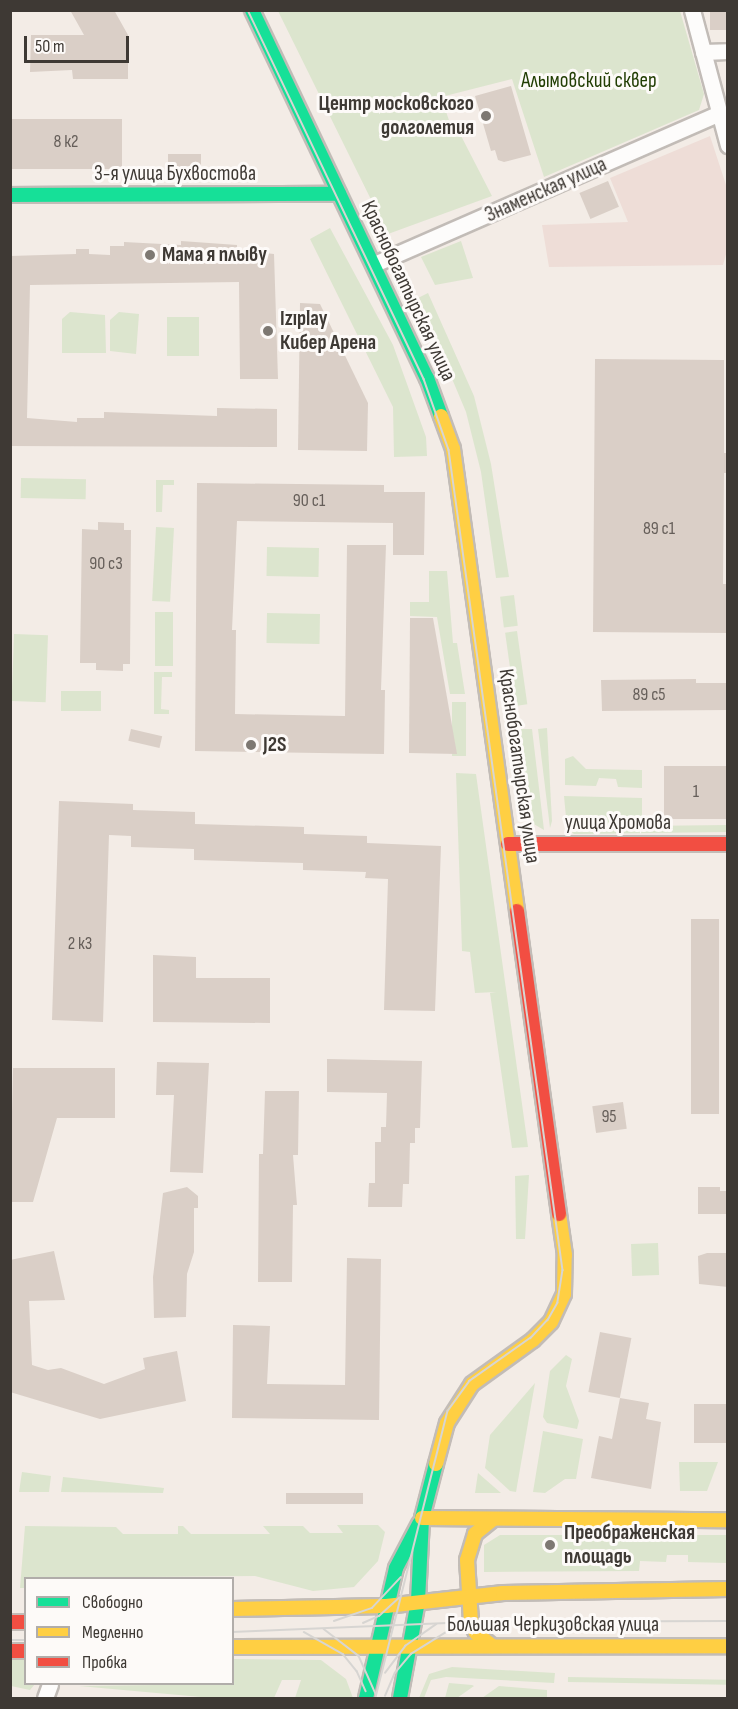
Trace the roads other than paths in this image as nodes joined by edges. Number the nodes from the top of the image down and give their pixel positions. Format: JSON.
{"nodes":[{"id":1,"x":252,"y":10,"type":"edge"},
{"id":2,"x":692,"y":10,"type":"edge"},
{"id":3,"x":703,"y":51,"type":"junction"},
{"id":4,"x":728,"y":51,"type":"edge"},
{"id":5,"x":718,"y":114,"type":"junction"},
{"id":6,"x":728,"y":145,"type":"edge"},
{"id":7,"x":339,"y":194,"type":"junction"},
{"id":8,"x":10,"y":195,"type":"edge"},
{"id":9,"x":374,"y":264,"type":"junction"},
{"id":10,"x":508,"y":844,"type":"junction"},
{"id":11,"x":728,"y":844,"type":"edge"},
{"id":12,"x":422,"y":1518,"type":"junction"},
{"id":13,"x":492,"y":1520,"type":"junction"},
{"id":14,"x":728,"y":1520,"type":"edge"},
{"id":15,"x":728,"y":1589,"type":"edge"},
{"id":16,"x":468,"y":1596,"type":"junction"},
{"id":17,"x":418,"y":1601,"type":"junction"},
{"id":18,"x":386,"y":1606,"type":"junction"},
{"id":19,"x":234,"y":1608,"type":"edge"},
{"id":20,"x":379,"y":1646,"type":"junction"},
{"id":21,"x":412,"y":1646,"type":"junction"},
{"id":22,"x":492,"y":1646,"type":"junction"},
{"id":23,"x":728,"y":1646,"type":"edge"},
{"id":24,"x":234,"y":1647,"type":"edge"},
{"id":25,"x":366,"y":1698,"type":"edge"},
{"id":26,"x":400,"y":1698,"type":"edge"}],
"edges":[{"from":1,"to":7,"type":"main road","name":"Краснобогатырская улица"},
{"from":2,"to":3,"type":"street"},
{"from":3,"to":4,"type":"street"},
{"from":3,"to":5,"type":"street"},
{"from":5,"to":6,"type":"street"},
{"from":5,"to":9,"type":"street","name":"Знаменская улица"},
{"from":7,"to":8,"type":"main road","name":"3-я улица Бухвостова"},
{"from":7,"to":9,"type":"main road","name":"Краснобогатырская улица"},
{"from":9,"to":10,"type":"main road","name":"Краснобогатырская улица"},
{"from":10,"to":11,"type":"main road","name":"улица Хромова"},
{"from":10,"to":12,"type":"main road","name":"Краснобогатырская улица"},
{"from":12,"to":13,"type":"main road"},
{"from":12,"to":17,"type":"main road","name":"Краснобогатырская улица"},
{"from":12,"to":18,"type":"main road","name":"Краснобогатырская улица"},
{"from":13,"to":14,"type":"main road"},
{"from":13,"to":16,"type":"main road"},
{"from":15,"to":16,"type":"main road","name":"Большая Черкизовская улица"},
{"from":16,"to":17,"type":"main road","name":"Большая Черкизовская улица"},
{"from":16,"to":22,"type":"main road"},
{"from":17,"to":18,"type":"main road","name":"Большая Черкизовская улица"},
{"from":17,"to":21,"type":"main road","name":"Краснобогатырская улица"},
{"from":18,"to":19,"type":"main road"},
{"from":18,"to":20,"type":"main road","name":"Краснобогатырская улица"},
{"from":20,"to":21,"type":"main road","name":"Большая Черкизовская улица"},
{"from":20,"to":24,"type":"main road"},
{"from":20,"to":25,"type":"main road","name":"Краснобогатырская улица"},
{"from":21,"to":22,"type":"main road","name":"Большая Черкизовская улица"},
{"from":21,"to":26,"type":"main road","name":"Краснобогатырская улица"},
{"from":22,"to":23,"type":"main road","name":"Большая Черкизовская улица"}]}
